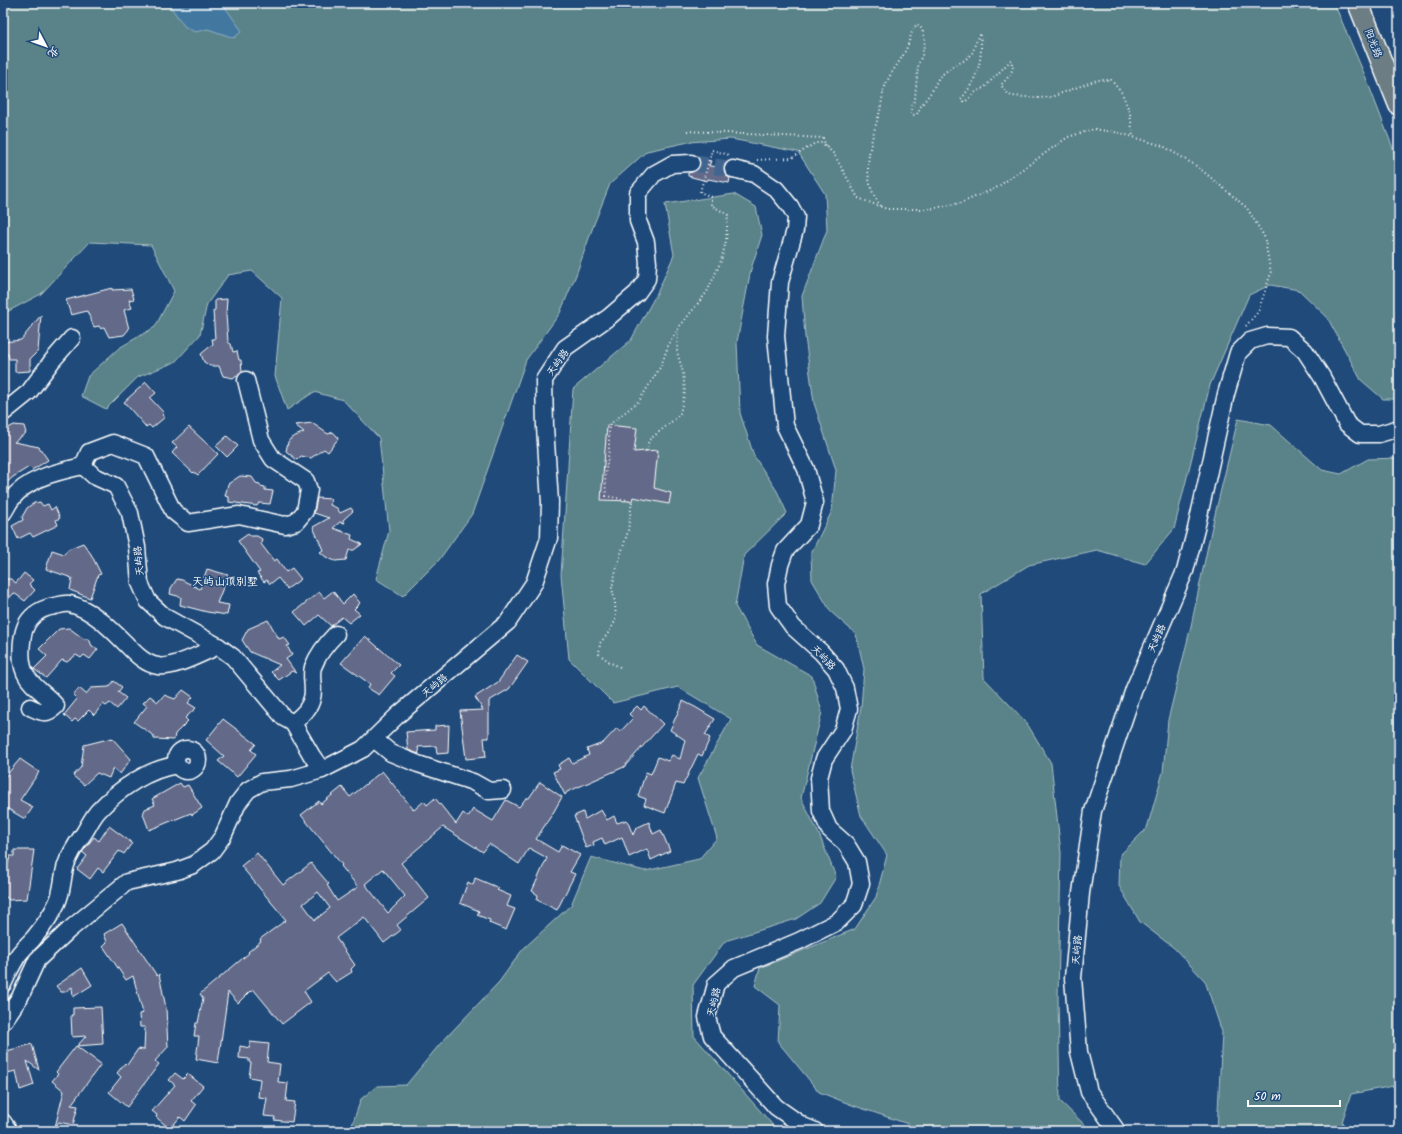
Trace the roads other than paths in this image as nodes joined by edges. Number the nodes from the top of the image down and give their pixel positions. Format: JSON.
{"nodes":[{"id":1,"x":1358,"y":3,"type":"edge"},
{"id":2,"x":1372,"y":3,"type":"edge"},
{"id":3,"x":1399,"y":72,"type":"edge"},
{"id":4,"x":1399,"y":105,"type":"edge"},
{"id":5,"x":732,"y":162,"type":"tunnel mouth"},
{"id":6,"x":691,"y":163,"type":"tunnel mouth"},
{"id":7,"x":72,"y":338,"type":"dead end"},
{"id":8,"x":246,"y":380,"type":"dead end"},
{"id":9,"x":3,"y":413,"type":"edge"},
{"id":10,"x":1399,"y":428,"type":"edge"},
{"id":11,"x":83,"y":466,"type":"junction"},
{"id":12,"x":5,"y":506,"type":"edge"},
{"id":13,"x":336,"y":634,"type":"dead end"},
{"id":14,"x":218,"y":646,"type":"junction"},
{"id":15,"x":30,"y":706,"type":"dead end"},
{"id":16,"x":293,"y":723,"type":"junction"},
{"id":17,"x":374,"y":739,"type":"junction"},
{"id":18,"x":178,"y":765,"type":"dead end"},
{"id":19,"x":322,"y":770,"type":"junction"},
{"id":20,"x":503,"y":790,"type":"dead end"},
{"id":21,"x":3,"y":984,"type":"edge"},
{"id":22,"x":3,"y":1022,"type":"edge"},
{"id":23,"x":3,"y":1122,"type":"edge"},
{"id":24,"x":9,"y":1131,"type":"edge"},
{"id":25,"x":815,"y":1131,"type":"edge"},
{"id":26,"x":1117,"y":1131,"type":"edge"}],
"edges":[{"from":1,"to":4,"type":"main road","name":"阳光路"},
{"from":2,"to":3,"type":"main road","name":"阳光路"},
{"from":5,"to":25,"type":"street","name":"天屿路"},
{"from":6,"to":17,"type":"street","name":"天屿路"},
{"from":7,"to":9,"type":"street"},
{"from":8,"to":11,"type":"street"},
{"from":10,"to":26,"type":"street","name":"天屿路"},
{"from":11,"to":12,"type":"street"},
{"from":11,"to":14,"type":"street","name":"天屿路"},
{"from":13,"to":16,"type":"street"},
{"from":14,"to":15,"type":"street"},
{"from":14,"to":16,"type":"street","name":"天屿路"},
{"from":16,"to":19,"type":"street","name":"天屿路"},
{"from":17,"to":19,"type":"street","name":"天屿路"},
{"from":17,"to":20,"type":"street"},
{"from":18,"to":21,"type":"street"},
{"from":19,"to":22,"type":"street"},
{"from":23,"to":24,"type":"street"}]}
